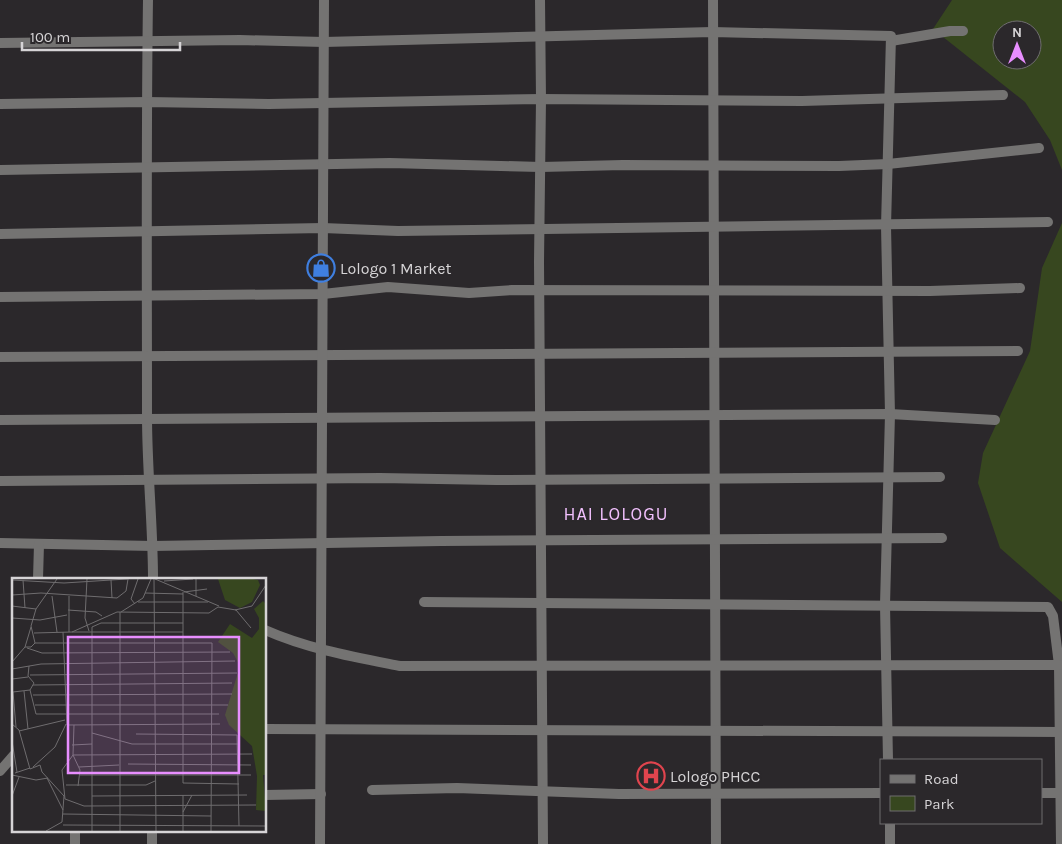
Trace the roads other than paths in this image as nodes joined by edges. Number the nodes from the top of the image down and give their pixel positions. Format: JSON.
{"nodes":[{"id":1,"x":148,"y":0,"type":"edge"},
{"id":2,"x":324,"y":0,"type":"edge"},
{"id":3,"x":540,"y":0,"type":"edge"},
{"id":4,"x":713,"y":0,"type":"edge"},
{"id":5,"x":963,"y":31,"type":"dead end"},
{"id":6,"x":712,"y":32,"type":"junction"},
{"id":7,"x":540,"y":35,"type":"junction"},
{"id":8,"x":891,"y":41,"type":"junction"},
{"id":9,"x":147,"y":42,"type":"junction"},
{"id":10,"x":324,"y":42,"type":"junction"},
{"id":11,"x":0,"y":43,"type":"edge"},
{"id":12,"x":1003,"y":96,"type":"dead end"},
{"id":13,"x":541,"y":99,"type":"junction"},
{"id":14,"x":888,"y":99,"type":"junction"},
{"id":15,"x":714,"y":100,"type":"junction"},
{"id":16,"x":147,"y":102,"type":"junction"},
{"id":17,"x":324,"y":103,"type":"junction"},
{"id":18,"x":0,"y":104,"type":"edge"},
{"id":19,"x":1039,"y":148,"type":"dead end"},
{"id":20,"x":324,"y":164,"type":"junction"},
{"id":21,"x":888,"y":164,"type":"junction"},
{"id":22,"x":145,"y":165,"type":"junction"},
{"id":23,"x":712,"y":166,"type":"junction"},
{"id":24,"x":541,"y":167,"type":"junction"},
{"id":25,"x":0,"y":170,"type":"edge"},
{"id":26,"x":1048,"y":222,"type":"dead end"},
{"id":27,"x":886,"y":226,"type":"junction"},
{"id":28,"x":323,"y":228,"type":"junction"},
{"id":29,"x":540,"y":229,"type":"junction"},
{"id":30,"x":714,"y":229,"type":"junction"},
{"id":31,"x":146,"y":232,"type":"junction"},
{"id":32,"x":0,"y":234,"type":"edge"},
{"id":33,"x":1020,"y":288,"type":"dead end"},
{"id":34,"x":714,"y":289,"type":"junction"},
{"id":35,"x":540,"y":291,"type":"junction"},
{"id":36,"x":886,"y":291,"type":"junction"},
{"id":37,"x":323,"y":294,"type":"junction"},
{"id":38,"x":148,"y":296,"type":"junction"},
{"id":39,"x":0,"y":297,"type":"edge"},
{"id":40,"x":887,"y":352,"type":"junction"},
{"id":41,"x":1018,"y":352,"type":"dead end"},
{"id":42,"x":714,"y":353,"type":"junction"},
{"id":43,"x":540,"y":354,"type":"junction"},
{"id":44,"x":323,"y":355,"type":"junction"},
{"id":45,"x":148,"y":356,"type":"junction"},
{"id":46,"x":0,"y":357,"type":"edge"},
{"id":47,"x":890,"y":414,"type":"junction"},
{"id":48,"x":715,"y":415,"type":"junction"},
{"id":49,"x":540,"y":416,"type":"junction"},
{"id":50,"x":322,"y":417,"type":"junction"},
{"id":51,"x":147,"y":418,"type":"junction"},
{"id":52,"x":0,"y":420,"type":"edge"},
{"id":53,"x":996,"y":420,"type":"dead end"},
{"id":54,"x":940,"y":477,"type":"dead end"},
{"id":55,"x":887,"y":478,"type":"junction"},
{"id":56,"x":541,"y":479,"type":"junction"},
{"id":57,"x":715,"y":479,"type":"junction"},
{"id":58,"x":322,"y":480,"type":"junction"},
{"id":59,"x":0,"y":481,"type":"edge"},
{"id":60,"x":150,"y":481,"type":"junction"},
{"id":61,"x":942,"y":538,"type":"dead end"},
{"id":62,"x":886,"y":539,"type":"junction"},
{"id":63,"x":715,"y":540,"type":"junction"},
{"id":64,"x":541,"y":541,"type":"junction"},
{"id":65,"x":0,"y":543,"type":"edge"},
{"id":66,"x":39,"y":544,"type":"junction"},
{"id":67,"x":322,"y":544,"type":"junction"},
{"id":68,"x":153,"y":546,"type":"junction"},
{"id":69,"x":38,"y":578,"type":"edge"},
{"id":70,"x":153,"y":578,"type":"edge"},
{"id":71,"x":424,"y":602,"type":"dead end"},
{"id":72,"x":542,"y":603,"type":"junction"},
{"id":73,"x":715,"y":604,"type":"junction"},
{"id":74,"x":885,"y":606,"type":"junction"},
{"id":75,"x":266,"y":630,"type":"edge"},
{"id":76,"x":321,"y":650,"type":"junction"},
{"id":77,"x":716,"y":665,"type":"junction"},
{"id":78,"x":886,"y":665,"type":"junction"},
{"id":79,"x":1059,"y":665,"type":"junction"},
{"id":80,"x":542,"y":666,"type":"junction"},
{"id":81,"x":266,"y":729,"type":"edge"},
{"id":82,"x":321,"y":729,"type":"junction"},
{"id":83,"x":542,"y":730,"type":"junction"},
{"id":84,"x":716,"y":731,"type":"junction"},
{"id":85,"x":886,"y":732,"type":"junction"},
{"id":86,"x":1061,"y":732,"type":"edge"},
{"id":87,"x":12,"y":757,"type":"edge"},
{"id":88,"x":888,"y":759,"type":"edge"},
{"id":89,"x":0,"y":771,"type":"edge"},
{"id":90,"x":372,"y":790,"type":"dead end"},
{"id":91,"x":543,"y":790,"type":"junction"},
{"id":92,"x":880,"y":793,"type":"edge"},
{"id":93,"x":1061,"y":793,"type":"edge"},
{"id":94,"x":320,"y":794,"type":"junction"},
{"id":95,"x":716,"y":794,"type":"junction"},
{"id":96,"x":1042,"y":794,"type":"edge"},
{"id":97,"x":266,"y":795,"type":"edge"},
{"id":98,"x":890,"y":824,"type":"edge"},
{"id":99,"x":320,"y":844,"type":"edge"},
{"id":100,"x":544,"y":844,"type":"edge"},
{"id":101,"x":716,"y":844,"type":"edge"},
{"id":102,"x":890,"y":844,"type":"edge"},
{"id":103,"x":1061,"y":844,"type":"edge"}],
"edges":[{"from":1,"to":9,"type":"street"},
{"from":2,"to":10,"type":"street"},
{"from":3,"to":7,"type":"street"},
{"from":4,"to":6,"type":"street"},
{"from":5,"to":8,"type":"street"},
{"from":6,"to":7,"type":"street"},
{"from":6,"to":8,"type":"street"},
{"from":6,"to":15,"type":"street"},
{"from":7,"to":10,"type":"street"},
{"from":7,"to":13,"type":"street"},
{"from":8,"to":14,"type":"street"},
{"from":9,"to":10,"type":"street"},
{"from":9,"to":11,"type":"street"},
{"from":9,"to":16,"type":"street"},
{"from":10,"to":17,"type":"street"},
{"from":12,"to":14,"type":"street"},
{"from":13,"to":15,"type":"street"},
{"from":13,"to":17,"type":"street"},
{"from":13,"to":24,"type":"street"},
{"from":14,"to":15,"type":"street"},
{"from":14,"to":21,"type":"street"},
{"from":15,"to":23,"type":"street"},
{"from":16,"to":17,"type":"street"},
{"from":16,"to":18,"type":"street"},
{"from":16,"to":22,"type":"street"},
{"from":17,"to":20,"type":"street"},
{"from":19,"to":21,"type":"street"},
{"from":20,"to":22,"type":"street"},
{"from":20,"to":24,"type":"street"},
{"from":20,"to":28,"type":"street"},
{"from":21,"to":23,"type":"street"},
{"from":21,"to":27,"type":"street"},
{"from":22,"to":25,"type":"street"},
{"from":22,"to":31,"type":"street"},
{"from":23,"to":24,"type":"street"},
{"from":23,"to":30,"type":"street"},
{"from":24,"to":29,"type":"street"},
{"from":26,"to":27,"type":"street"},
{"from":27,"to":30,"type":"street"},
{"from":27,"to":36,"type":"street"},
{"from":28,"to":29,"type":"street"},
{"from":28,"to":31,"type":"street"},
{"from":28,"to":37,"type":"street"},
{"from":29,"to":30,"type":"street"},
{"from":29,"to":35,"type":"street"},
{"from":30,"to":34,"type":"street"},
{"from":31,"to":32,"type":"street"},
{"from":31,"to":38,"type":"street"},
{"from":33,"to":36,"type":"street"},
{"from":34,"to":35,"type":"street"},
{"from":34,"to":36,"type":"street"},
{"from":34,"to":42,"type":"street"},
{"from":35,"to":37,"type":"street"},
{"from":35,"to":43,"type":"street"},
{"from":36,"to":40,"type":"street"},
{"from":37,"to":38,"type":"street"},
{"from":37,"to":44,"type":"street"},
{"from":38,"to":39,"type":"street"},
{"from":38,"to":45,"type":"street"},
{"from":40,"to":41,"type":"street"},
{"from":40,"to":42,"type":"street"},
{"from":40,"to":47,"type":"street"},
{"from":42,"to":43,"type":"street"},
{"from":42,"to":48,"type":"street"},
{"from":43,"to":44,"type":"street"},
{"from":43,"to":49,"type":"street"},
{"from":44,"to":45,"type":"street"},
{"from":44,"to":50,"type":"street"},
{"from":45,"to":46,"type":"street"},
{"from":45,"to":51,"type":"street"},
{"from":47,"to":48,"type":"street"},
{"from":47,"to":53,"type":"street"},
{"from":47,"to":55,"type":"street"},
{"from":48,"to":49,"type":"street"},
{"from":48,"to":57,"type":"street"},
{"from":49,"to":50,"type":"street"},
{"from":49,"to":56,"type":"street"},
{"from":50,"to":51,"type":"street"},
{"from":50,"to":58,"type":"street"},
{"from":51,"to":52,"type":"street"},
{"from":51,"to":60,"type":"street"},
{"from":54,"to":55,"type":"street"},
{"from":55,"to":57,"type":"street"},
{"from":55,"to":62,"type":"street"},
{"from":56,"to":57,"type":"street"},
{"from":56,"to":58,"type":"street"},
{"from":56,"to":64,"type":"street"},
{"from":57,"to":63,"type":"street"},
{"from":58,"to":60,"type":"street"},
{"from":58,"to":67,"type":"street"},
{"from":59,"to":60,"type":"street"},
{"from":60,"to":68,"type":"street"},
{"from":61,"to":62,"type":"street"},
{"from":62,"to":63,"type":"street"},
{"from":62,"to":74,"type":"street"},
{"from":63,"to":64,"type":"street"},
{"from":63,"to":73,"type":"street"},
{"from":64,"to":67,"type":"street"},
{"from":64,"to":72,"type":"street"},
{"from":65,"to":66,"type":"street"},
{"from":66,"to":68,"type":"street"},
{"from":66,"to":69,"type":"street"},
{"from":67,"to":68,"type":"street"},
{"from":67,"to":76,"type":"street"},
{"from":68,"to":70,"type":"street"},
{"from":71,"to":72,"type":"street"},
{"from":72,"to":73,"type":"street"},
{"from":72,"to":80,"type":"street"},
{"from":73,"to":74,"type":"street"},
{"from":73,"to":77,"type":"street"},
{"from":74,"to":78,"type":"street"},
{"from":74,"to":79,"type":"street"},
{"from":75,"to":76,"type":"street"},
{"from":76,"to":80,"type":"street"},
{"from":76,"to":82,"type":"street"},
{"from":77,"to":78,"type":"street"},
{"from":77,"to":80,"type":"street"},
{"from":77,"to":84,"type":"street"},
{"from":78,"to":79,"type":"street"},
{"from":78,"to":85,"type":"street"},
{"from":79,"to":86,"type":"street"},
{"from":80,"to":83,"type":"street"},
{"from":81,"to":82,"type":"street"},
{"from":82,"to":83,"type":"street"},
{"from":82,"to":94,"type":"street"},
{"from":83,"to":84,"type":"street"},
{"from":83,"to":91,"type":"street"},
{"from":84,"to":85,"type":"street"},
{"from":84,"to":95,"type":"street"},
{"from":85,"to":86,"type":"street"},
{"from":85,"to":88,"type":"street"},
{"from":86,"to":93,"type":"street"},
{"from":87,"to":89,"type":"street"},
{"from":90,"to":91,"type":"street"},
{"from":91,"to":95,"type":"street"},
{"from":91,"to":100,"type":"street"},
{"from":92,"to":95,"type":"street"},
{"from":93,"to":96,"type":"street"},
{"from":93,"to":103,"type":"street"},
{"from":94,"to":97,"type":"street"},
{"from":94,"to":99,"type":"street"},
{"from":95,"to":101,"type":"street"},
{"from":98,"to":102,"type":"street"}]}
